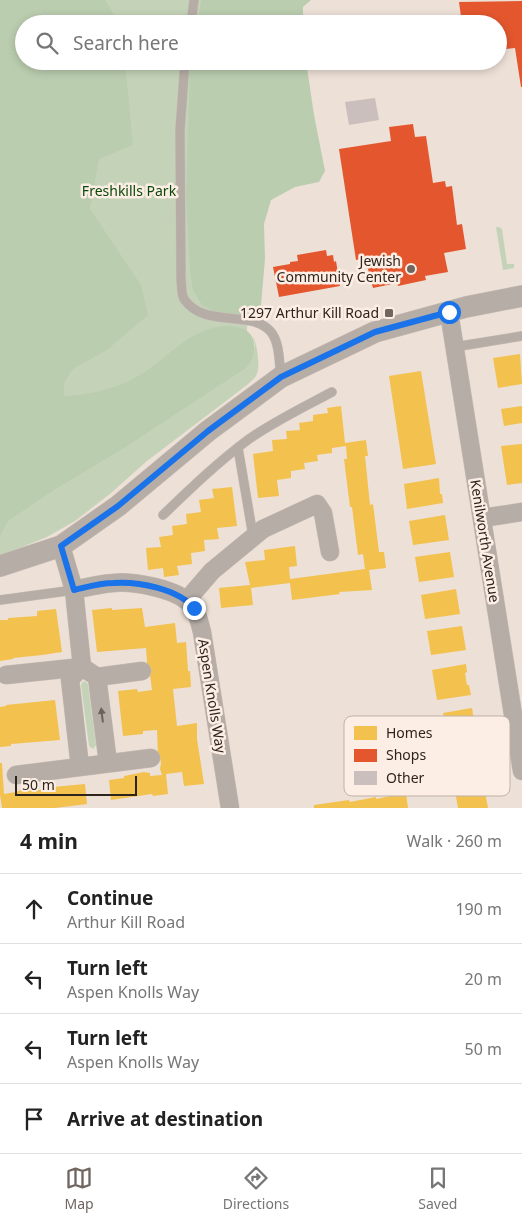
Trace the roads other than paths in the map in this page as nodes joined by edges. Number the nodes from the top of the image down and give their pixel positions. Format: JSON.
{"nodes":[{"id":1,"x":194,"y":0,"type":"edge"},
{"id":2,"x":192,"y":15,"type":"edge"},
{"id":3,"x":184,"y":70,"type":"edge"},
{"id":4,"x":522,"y":296,"type":"edge"},
{"id":5,"x":449,"y":312,"type":"junction"},
{"id":6,"x":522,"y":336,"type":"edge"},
{"id":7,"x":454,"y":347,"type":"junction"},
{"id":8,"x":281,"y":377,"type":"junction"},
{"id":9,"x":332,"y":392,"type":"dead end"},
{"id":10,"x":238,"y":448,"type":"junction"},
{"id":11,"x":522,"y":512,"type":"edge"},
{"id":12,"x":163,"y":514,"type":"dead end"},
{"id":13,"x":482,"y":518,"type":"junction"},
{"id":14,"x":253,"y":536,"type":"junction"},
{"id":15,"x":61,"y":546,"type":"junction"},
{"id":16,"x":330,"y":552,"type":"dead end"},
{"id":17,"x":0,"y":566,"type":"edge"},
{"id":18,"x":74,"y":590,"type":"junction"},
{"id":19,"x":0,"y":600,"type":"edge"},
{"id":20,"x":187,"y":600,"type":"junction"},
{"id":21,"x":82,"y":667,"type":"junction"},
{"id":22,"x":142,"y":671,"type":"dead end"},
{"id":23,"x":6,"y":676,"type":"dead end"},
{"id":24,"x":97,"y":677,"type":"junction"},
{"id":25,"x":517,"y":705,"type":"edge"},
{"id":26,"x":151,"y":758,"type":"dead end"},
{"id":27,"x":108,"y":764,"type":"junction"},
{"id":28,"x":80,"y":767,"type":"junction"},
{"id":29,"x":522,"y":771,"type":"edge"},
{"id":30,"x":16,"y":775,"type":"dead end"},
{"id":31,"x":230,"y":808,"type":"edge"}],
"edges":[{"from":1,"to":2,"type":"lane"},
{"from":3,"to":8,"type":"lane"},
{"from":4,"to":5,"type":"street"},
{"from":5,"to":7,"type":"street","name":"Kenilworth Avenue"},
{"from":5,"to":8,"type":"street"},
{"from":6,"to":7,"type":"lane"},
{"from":7,"to":13,"type":"street","name":"Kenilworth Avenue"},
{"from":8,"to":15,"type":"street"},
{"from":9,"to":10,"type":"lane"},
{"from":10,"to":12,"type":"lane"},
{"from":10,"to":14,"type":"lane"},
{"from":11,"to":13,"type":"street"},
{"from":13,"to":25,"type":"street","name":"Kenilworth Avenue"},
{"from":14,"to":16,"type":"street"},
{"from":14,"to":20,"type":"street"},
{"from":15,"to":17,"type":"street"},
{"from":15,"to":18,"type":"street"},
{"from":18,"to":19,"type":"lane"},
{"from":18,"to":20,"type":"street"},
{"from":18,"to":21,"type":"street"},
{"from":20,"to":31,"type":"street","name":"Aspen Knolls Way"},
{"from":21,"to":23,"type":"street"},
{"from":21,"to":24,"type":"street"},
{"from":21,"to":28,"type":"street"},
{"from":22,"to":24,"type":"street"},
{"from":27,"to":24,"type":"street","one_way":true},
{"from":25,"to":29,"type":"street","name":"Kenilworth Avenue"},
{"from":26,"to":27,"type":"street"},
{"from":27,"to":28,"type":"street"},
{"from":28,"to":30,"type":"street"}]}
